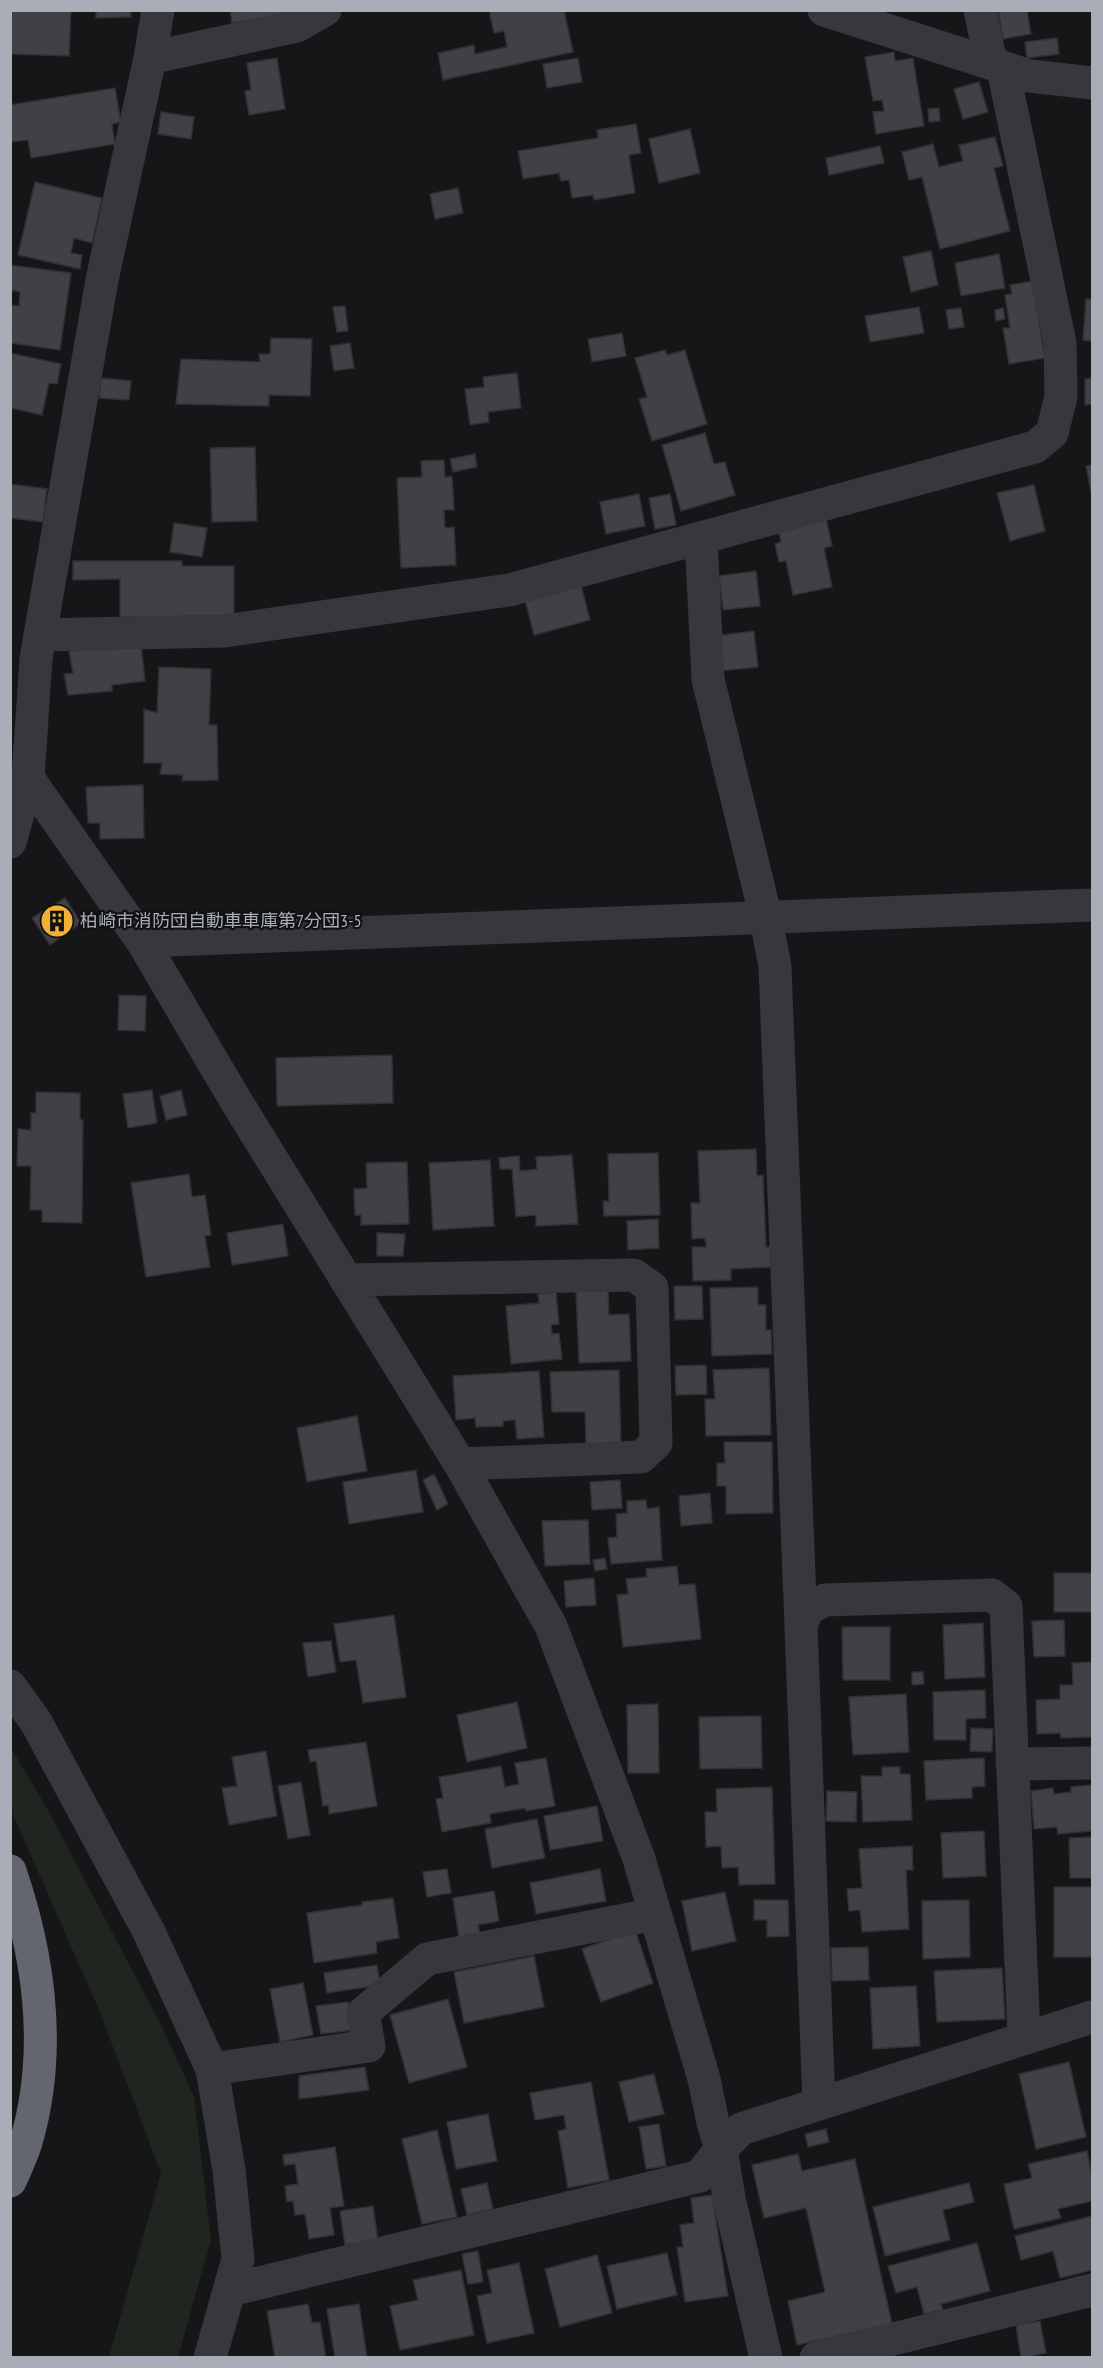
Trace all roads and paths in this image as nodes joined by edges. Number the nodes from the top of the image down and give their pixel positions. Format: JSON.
{"nodes":[{"id":1,"x":158,"y":10,"type":"edge"},
{"id":2,"x":325,"y":10,"type":"edge"},
{"id":3,"x":824,"y":10,"type":"edge"},
{"id":4,"x":980,"y":10,"type":"edge"},
{"id":5,"x":150,"y":58,"type":"junction"},
{"id":6,"x":997,"y":66,"type":"junction"},
{"id":7,"x":1092,"y":83,"type":"edge"},
{"id":8,"x":701,"y":538,"type":"junction"},
{"id":9,"x":29,"y":651,"type":"edge"},
{"id":10,"x":28,"y":778,"type":"junction"},
{"id":11,"x":10,"y":842,"type":"edge"},
{"id":12,"x":1092,"y":905,"type":"edge"},
{"id":13,"x":766,"y":918,"type":"junction"},
{"id":14,"x":142,"y":940,"type":"junction"},
{"id":15,"x":346,"y":1280,"type":"junction"},
{"id":16,"x":460,"y":1464,"type":"junction"},
{"id":17,"x":801,"y":1626,"type":"junction"},
{"id":18,"x":10,"y":1686,"type":"edge"},
{"id":19,"x":1092,"y":1763,"type":"edge"},
{"id":20,"x":1012,"y":1764,"type":"junction"},
{"id":21,"x":10,"y":1871,"type":"edge"},
{"id":22,"x":655,"y":1914,"type":"junction"},
{"id":23,"x":1092,"y":2017,"type":"edge"},
{"id":24,"x":1024,"y":2037,"type":"junction"},
{"id":25,"x":212,"y":2069,"type":"junction"},
{"id":26,"x":819,"y":2104,"type":"junction"},
{"id":27,"x":721,"y":2149,"type":"junction"},
{"id":28,"x":10,"y":2181,"type":"edge"},
{"id":29,"x":230,"y":2290,"type":"junction"},
{"id":30,"x":1092,"y":2290,"type":"edge"},
{"id":31,"x":210,"y":2358,"type":"edge"},
{"id":32,"x":766,"y":2358,"type":"edge"},
{"id":33,"x":816,"y":2358,"type":"edge"}],
"edges":[{"from":1,"to":5,"type":"street"},
{"from":2,"to":5,"type":"street"},
{"from":3,"to":6,"type":"street"},
{"from":4,"to":6,"type":"street"},
{"from":5,"to":9,"type":"street"},
{"from":6,"to":7,"type":"street"},
{"from":6,"to":8,"type":"street"},
{"from":8,"to":9,"type":"street"},
{"from":8,"to":13,"type":"street"},
{"from":9,"to":10,"type":"street"},
{"from":10,"to":11,"type":"street"},
{"from":10,"to":14,"type":"street"},
{"from":12,"to":13,"type":"street"},
{"from":13,"to":14,"type":"street"},
{"from":13,"to":17,"type":"street"},
{"from":14,"to":15,"type":"street"},
{"from":15,"to":16,"type":"street"},
{"from":15,"to":16,"type":"street"},
{"from":16,"to":22,"type":"street"},
{"from":17,"to":20,"type":"street"},
{"from":17,"to":26,"type":"street"},
{"from":18,"to":25,"type":"street"},
{"from":19,"to":20,"type":"street"},
{"from":20,"to":24,"type":"street"},
{"from":21,"to":28,"type":"highway"},
{"from":22,"to":25,"type":"street"},
{"from":22,"to":27,"type":"street"},
{"from":23,"to":24,"type":"street"},
{"from":24,"to":26,"type":"street"},
{"from":25,"to":29,"type":"street"},
{"from":26,"to":27,"type":"street"},
{"from":27,"to":29,"type":"street"},
{"from":27,"to":32,"type":"street"},
{"from":29,"to":31,"type":"street"},
{"from":30,"to":33,"type":"street"}]}
